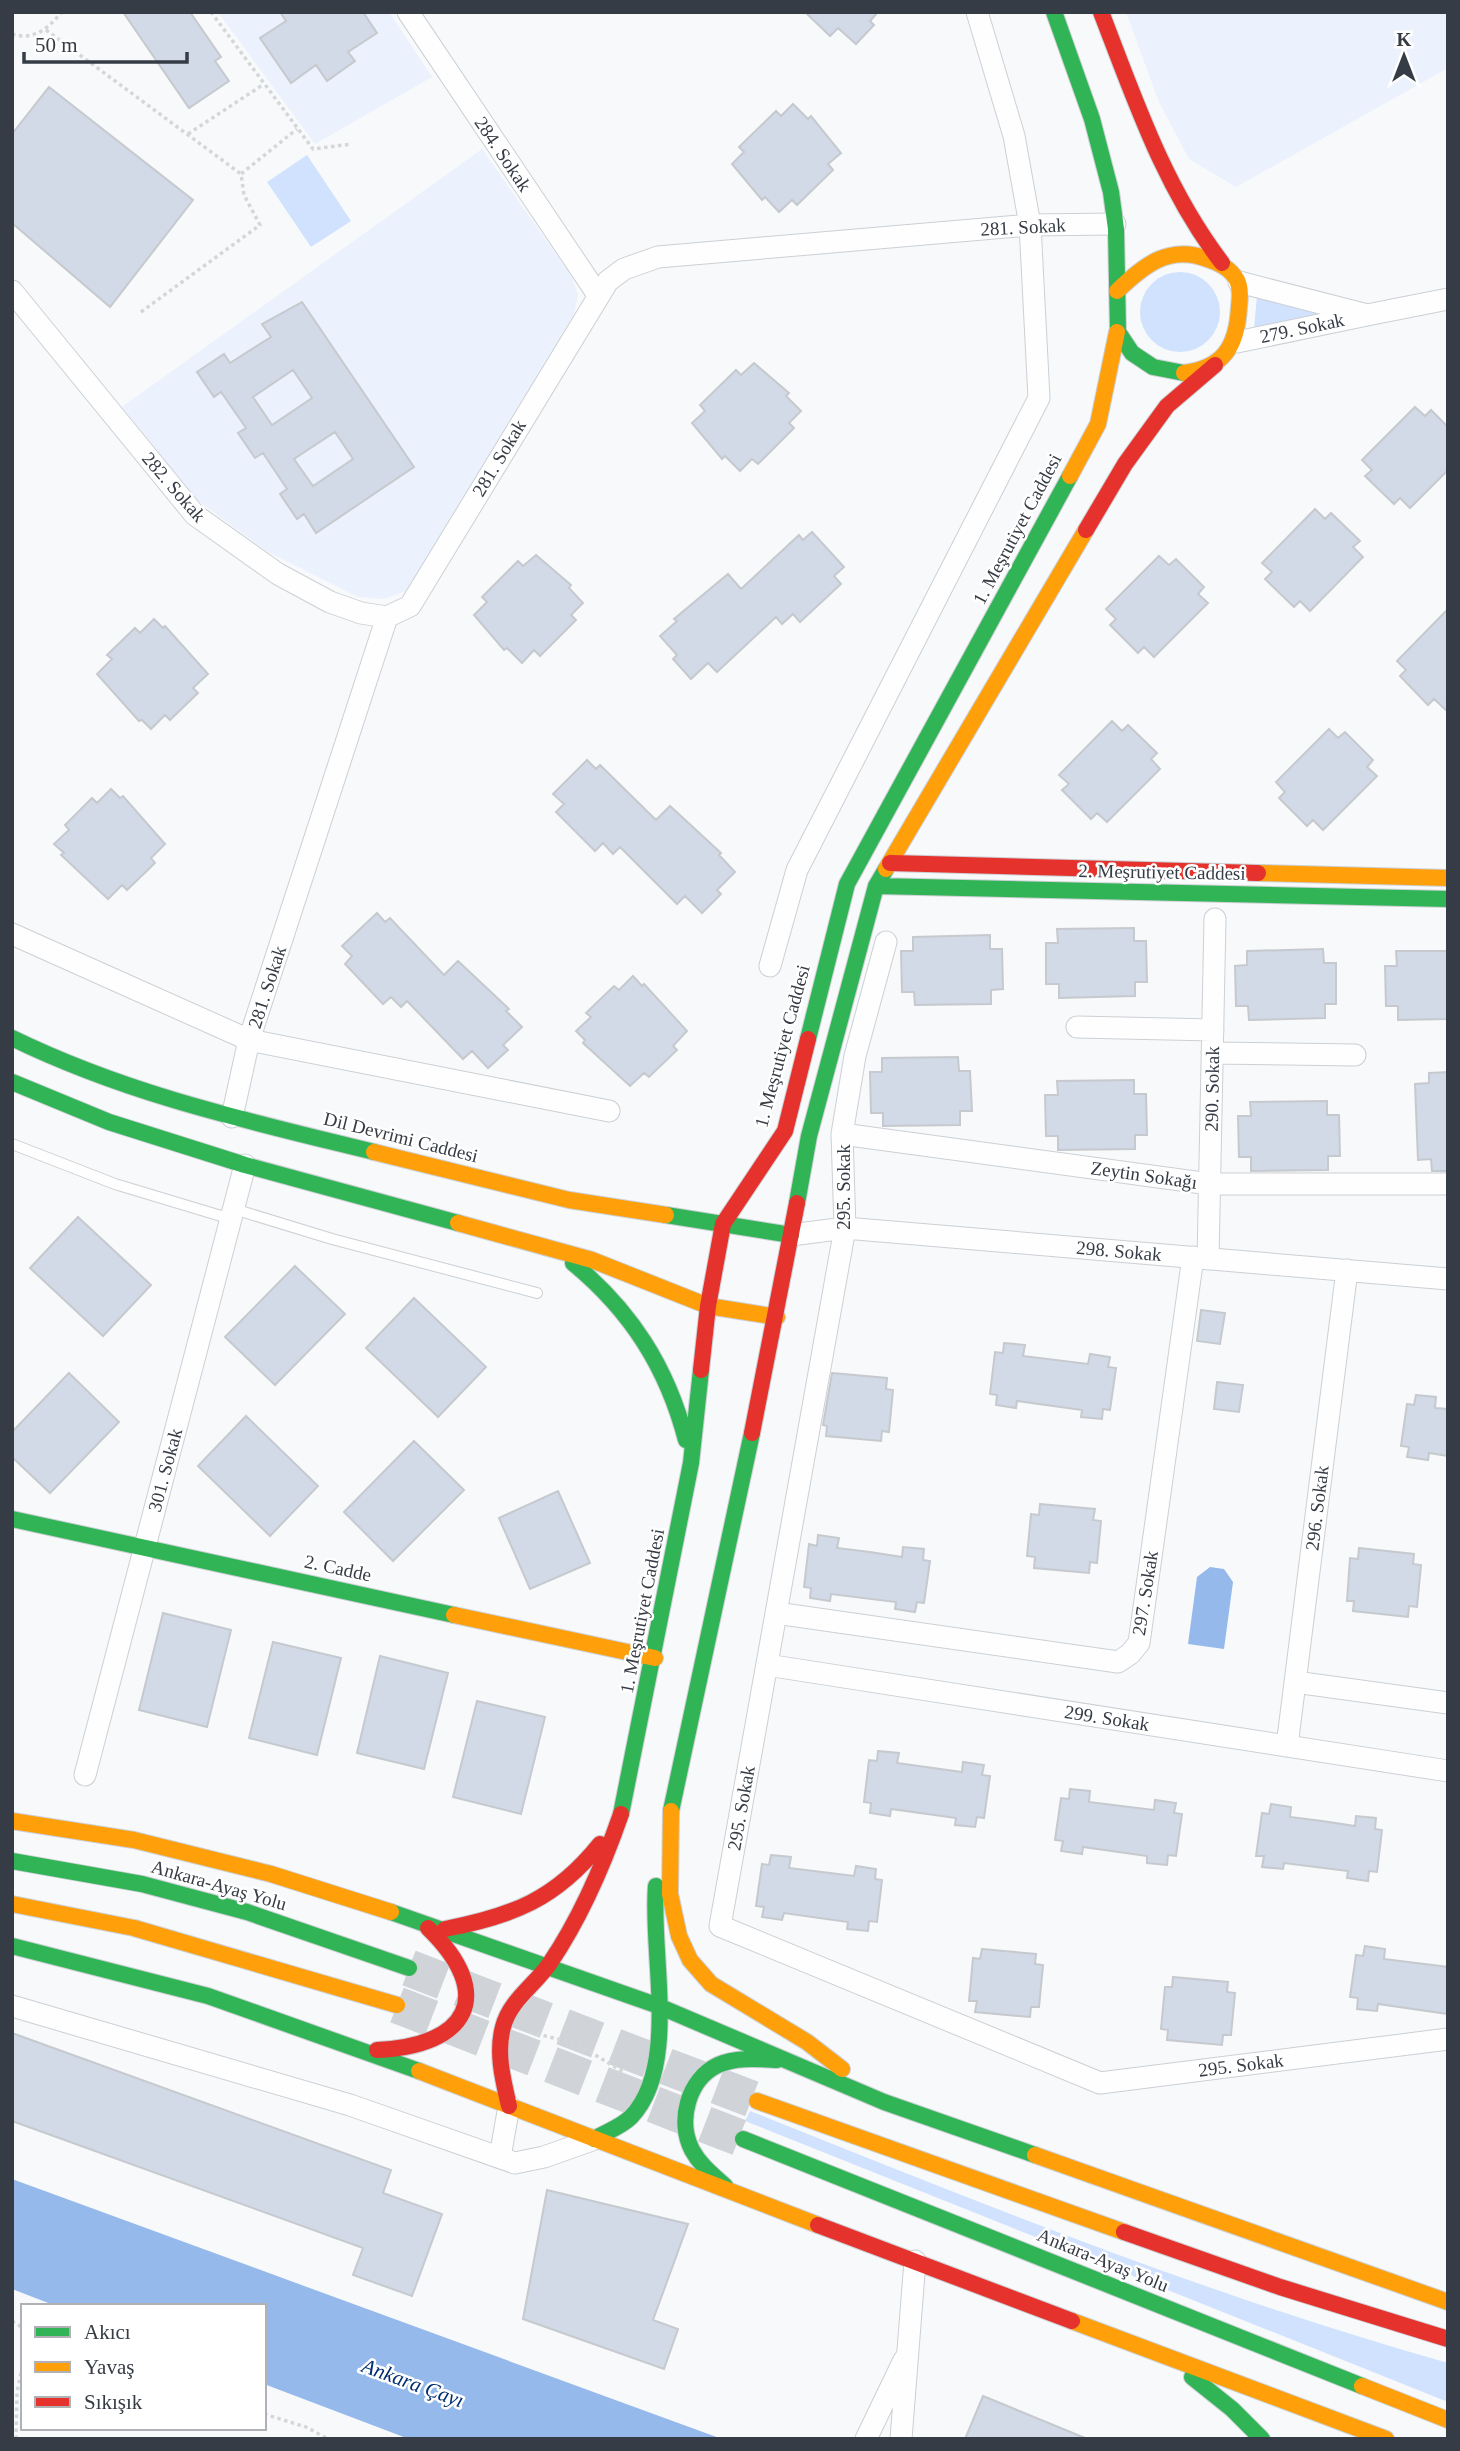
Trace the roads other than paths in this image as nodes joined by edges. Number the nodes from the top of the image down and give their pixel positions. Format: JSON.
{"nodes":[{"id":1,"x":408,"y":12,"type":"edge"},
{"id":2,"x":977,"y":12,"type":"edge"},
{"id":3,"x":1054,"y":12,"type":"edge"},
{"id":4,"x":1101,"y":12,"type":"edge"},
{"id":5,"x":1115,"y":224,"type":"junction"},
{"id":6,"x":1030,"y":225,"type":"junction"},
{"id":7,"x":1225,"y":265,"type":"junction"},
{"id":8,"x":1239,"y":282,"type":"junction"},
{"id":9,"x":12,"y":291,"type":"edge"},
{"id":10,"x":1117,"y":291,"type":"junction"},
{"id":11,"x":598,"y":295,"type":"junction"},
{"id":12,"x":1448,"y":299,"type":"edge"},
{"id":13,"x":1367,"y":315,"type":"junction"},
{"id":14,"x":1117,"y":332,"type":"junction"},
{"id":15,"x":1237,"y":342,"type":"junction"},
{"id":16,"x":1215,"y":365,"type":"junction"},
{"id":17,"x":387,"y":617,"type":"junction"},
{"id":18,"x":890,"y":863,"type":"junction"},
{"id":19,"x":1448,"y":878,"type":"edge"},
{"id":20,"x":876,"y":886,"type":"junction"},
{"id":21,"x":1448,"y":899,"type":"edge"},
{"id":22,"x":1215,"y":919,"type":"dead end"},
{"id":23,"x":12,"y":933,"type":"edge"},
{"id":24,"x":886,"y":942,"type":"dead end"},
{"id":25,"x":770,"y":966,"type":"dead end"},
{"id":26,"x":1077,"y":1027,"type":"dead end"},
{"id":27,"x":1213,"y":1030,"type":"junction"},
{"id":28,"x":12,"y":1038,"type":"edge"},
{"id":29,"x":249,"y":1040,"type":"junction"},
{"id":30,"x":1212,"y":1053,"type":"junction"},
{"id":31,"x":1355,"y":1055,"type":"dead end"},
{"id":32,"x":12,"y":1082,"type":"edge"},
{"id":33,"x":609,"y":1111,"type":"dead end"},
{"id":34,"x":232,"y":1117,"type":"junction"},
{"id":35,"x":842,"y":1134,"type":"junction"},
{"id":36,"x":12,"y":1144,"type":"edge"},
{"id":37,"x":246,"y":1165,"type":"junction"},
{"id":38,"x":1210,"y":1184,"type":"junction"},
{"id":39,"x":1448,"y":1184,"type":"edge"},
{"id":40,"x":232,"y":1214,"type":"junction"},
{"id":41,"x":723,"y":1224,"type":"junction"},
{"id":42,"x":845,"y":1228,"type":"junction"},
{"id":43,"x":791,"y":1236,"type":"junction"},
{"id":44,"x":556,"y":1250,"type":"junction"},
{"id":45,"x":1200,"y":1258,"type":"junction"},
{"id":46,"x":1347,"y":1270,"type":"junction"},
{"id":47,"x":1448,"y":1279,"type":"edge"},
{"id":48,"x":537,"y":1293,"type":"dead end"},
{"id":49,"x":708,"y":1306,"type":"junction"},
{"id":50,"x":777,"y":1317,"type":"junction"},
{"id":51,"x":691,"y":1463,"type":"junction"},
{"id":52,"x":12,"y":1520,"type":"edge"},
{"id":53,"x":144,"y":1548,"type":"junction"},
{"id":54,"x":776,"y":1612,"type":"junction"},
{"id":55,"x":655,"y":1658,"type":"junction"},
{"id":56,"x":767,"y":1665,"type":"junction"},
{"id":57,"x":1295,"y":1682,"type":"junction"},
{"id":58,"x":1448,"y":1703,"type":"edge"},
{"id":59,"x":1287,"y":1746,"type":"junction"},
{"id":60,"x":1448,"y":1771,"type":"edge"},
{"id":61,"x":85,"y":1775,"type":"dead end"},
{"id":62,"x":671,"y":1811,"type":"junction"},
{"id":63,"x":621,"y":1814,"type":"junction"},
{"id":64,"x":12,"y":1821,"type":"edge"},
{"id":65,"x":12,"y":1861,"type":"edge"},
{"id":66,"x":12,"y":1904,"type":"edge"},
{"id":67,"x":421,"y":1922,"type":"junction"},
{"id":68,"x":443,"y":1929,"type":"junction"},
{"id":69,"x":12,"y":1945,"type":"edge"},
{"id":70,"x":548,"y":1966,"type":"junction"},
{"id":71,"x":410,"y":1968,"type":"tunnel mouth"},
{"id":72,"x":397,"y":2005,"type":"tunnel mouth"},
{"id":73,"x":656,"y":2005,"type":"junction"},
{"id":74,"x":12,"y":2006,"type":"edge"},
{"id":75,"x":1448,"y":2039,"type":"edge"},
{"id":76,"x":365,"y":2050,"type":"junction"},
{"id":77,"x":789,"y":2061,"type":"junction"},
{"id":78,"x":757,"y":2101,"type":"tunnel mouth"},
{"id":79,"x":884,"y":2102,"type":"junction"},
{"id":80,"x":509,"y":2106,"type":"junction"},
{"id":81,"x":594,"y":2139,"type":"junction"},
{"id":82,"x":743,"y":2139,"type":"tunnel mouth"},
{"id":83,"x":500,"y":2157,"type":"junction"},
{"id":84,"x":737,"y":2195,"type":"junction"},
{"id":85,"x":915,"y":2261,"type":"junction"},
{"id":86,"x":1448,"y":2302,"type":"edge"},
{"id":87,"x":1448,"y":2339,"type":"edge"},
{"id":88,"x":909,"y":2352,"type":"junction"},
{"id":89,"x":1164,"y":2354,"type":"junction"},
{"id":90,"x":1448,"y":2420,"type":"edge"},
{"id":91,"x":866,"y":2439,"type":"edge"},
{"id":92,"x":901,"y":2439,"type":"edge"},
{"id":93,"x":1262,"y":2439,"type":"edge"},
{"id":94,"x":1386,"y":2439,"type":"edge"}],
"edges":[{"from":1,"to":11,"type":"street","name":"284. Sokak"},
{"from":2,"to":6,"type":"street"},
{"from":3,"to":5,"type":"main road"},
{"from":4,"to":7,"type":"main road"},
{"from":5,"to":6,"type":"street","name":"281. Sokak"},
{"from":5,"to":10,"type":"main road"},
{"from":6,"to":11,"type":"street","name":"281. Sokak"},
{"from":6,"to":25,"type":"street"},
{"from":7,"to":8,"type":"main road"},
{"from":7,"to":10,"type":"main road"},
{"from":8,"to":13,"type":"street","name":"279. Sokak"},
{"from":8,"to":15,"type":"main road"},
{"from":9,"to":17,"type":"street","name":"282. Sokak"},
{"from":10,"to":14,"type":"main road"},
{"from":11,"to":17,"type":"street","name":"281. Sokak"},
{"from":12,"to":13,"type":"street","name":"279. Sokak"},
{"from":13,"to":15,"type":"street","name":"279. Sokak"},
{"from":14,"to":16,"type":"main road"},
{"from":14,"to":41,"type":"main road","name":"1. Meşrutiyet Caddesi"},
{"from":15,"to":16,"type":"main road"},
{"from":16,"to":18,"type":"main road"},
{"from":17,"to":29,"type":"street","name":"281. Sokak"},
{"from":18,"to":19,"type":"main road","name":"2. Meşrutiyet Caddesi"},
{"from":18,"to":20,"type":"main road"},
{"from":20,"to":21,"type":"main road","name":"2. Meşrutiyet Caddesi"},
{"from":20,"to":43,"type":"main road"},
{"from":22,"to":27,"type":"street","name":"290. Sokak"},
{"from":23,"to":29,"type":"street"},
{"from":24,"to":35,"type":"street","name":"295. Sokak"},
{"from":26,"to":27,"type":"street"},
{"from":27,"to":30,"type":"street","name":"290. Sokak"},
{"from":28,"to":34,"type":"main road","name":"Dil Devrimi Caddesi"},
{"from":29,"to":33,"type":"street"},
{"from":29,"to":34,"type":"street","name":"281. Sokak"},
{"from":30,"to":31,"type":"street"},
{"from":30,"to":38,"type":"street","name":"290. Sokak"},
{"from":32,"to":37,"type":"main road"},
{"from":34,"to":41,"type":"main road","name":"Dil Devrimi Caddesi"},
{"from":35,"to":38,"type":"street","name":"Zeytin Sokağı"},
{"from":35,"to":42,"type":"street","name":"295. Sokak"},
{"from":36,"to":40,"type":"lane"},
{"from":37,"to":40,"type":"street","name":"301. Sokak"},
{"from":37,"to":44,"type":"main road"},
{"from":38,"to":39,"type":"street","name":"Zeytin Sokağı"},
{"from":38,"to":45,"type":"street","name":"290. Sokak"},
{"from":40,"to":48,"type":"lane"},
{"from":40,"to":53,"type":"street","name":"301. Sokak"},
{"from":41,"to":43,"type":"main road","name":"Dil Devrimi Caddesi"},
{"from":41,"to":49,"type":"main road","name":"1. Meşrutiyet Caddesi"},
{"from":42,"to":43,"type":"street","name":"298. Sokak"},
{"from":42,"to":45,"type":"street","name":"298. Sokak"},
{"from":42,"to":54,"type":"street","name":"295. Sokak"},
{"from":43,"to":50,"type":"main road"},
{"from":44,"to":49,"type":"main road"},
{"from":44,"to":51,"type":"main road"},
{"from":45,"to":46,"type":"street","name":"298. Sokak"},
{"from":45,"to":54,"type":"street","name":"297. Sokak"},
{"from":46,"to":47,"type":"street","name":"298. Sokak"},
{"from":46,"to":57,"type":"street","name":"296. Sokak"},
{"from":49,"to":50,"type":"main road"},
{"from":49,"to":51,"type":"main road","name":"1. Meşrutiyet Caddesi"},
{"from":50,"to":62,"type":"main road"},
{"from":51,"to":55,"type":"main road","name":"1. Meşrutiyet Caddesi"},
{"from":52,"to":53,"type":"main road","name":"2. Cadde"},
{"from":53,"to":55,"type":"main road","name":"2. Cadde"},
{"from":53,"to":61,"type":"street","name":"301. Sokak"},
{"from":54,"to":56,"type":"street","name":"295. Sokak"},
{"from":55,"to":63,"type":"main road","name":"1. Meşrutiyet Caddesi"},
{"from":56,"to":59,"type":"street","name":"299. Sokak"},
{"from":56,"to":75,"type":"street","name":"295. Sokak"},
{"from":57,"to":58,"type":"street"},
{"from":57,"to":59,"type":"street","name":"296. Sokak"},
{"from":59,"to":60,"type":"street","name":"299. Sokak"},
{"from":62,"to":73,"type":"main road"},
{"from":62,"to":79,"type":"main road"},
{"from":63,"to":68,"type":"main road"},
{"from":63,"to":70,"type":"main road","name":"1. Meşrutiyet Caddesi"},
{"from":64,"to":67,"type":"main road"},
{"from":65,"to":71,"type":"main road","name":"Ankara-Ayaş Yolu"},
{"from":66,"to":72,"type":"main road"},
{"from":67,"to":68,"type":"main road"},
{"from":67,"to":76,"type":"main road"},
{"from":68,"to":70,"type":"main road"},
{"from":69,"to":76,"type":"main road"},
{"from":70,"to":73,"type":"main road"},
{"from":70,"to":80,"type":"main road"},
{"from":73,"to":77,"type":"main road"},
{"from":73,"to":81,"type":"main road"},
{"from":74,"to":83,"type":"street"},
{"from":76,"to":80,"type":"main road"},
{"from":77,"to":79,"type":"main road"},
{"from":77,"to":84,"type":"main road"},
{"from":78,"to":87,"type":"main road","name":"Ankara-Ayaş Yolu"},
{"from":79,"to":86,"type":"main road"},
{"from":80,"to":81,"type":"main road"},
{"from":80,"to":83,"type":"street"},
{"from":81,"to":83,"type":"street"},
{"from":81,"to":84,"type":"main road"},
{"from":82,"to":90,"type":"main road","name":"Ankara-Ayaş Yolu"},
{"from":84,"to":85,"type":"main road"},
{"from":85,"to":88,"type":"street"},
{"from":85,"to":89,"type":"main road"},
{"from":88,"to":91,"type":"street"},
{"from":88,"to":92,"type":"street"},
{"from":89,"to":93,"type":"main road"},
{"from":89,"to":94,"type":"main road"}]}
